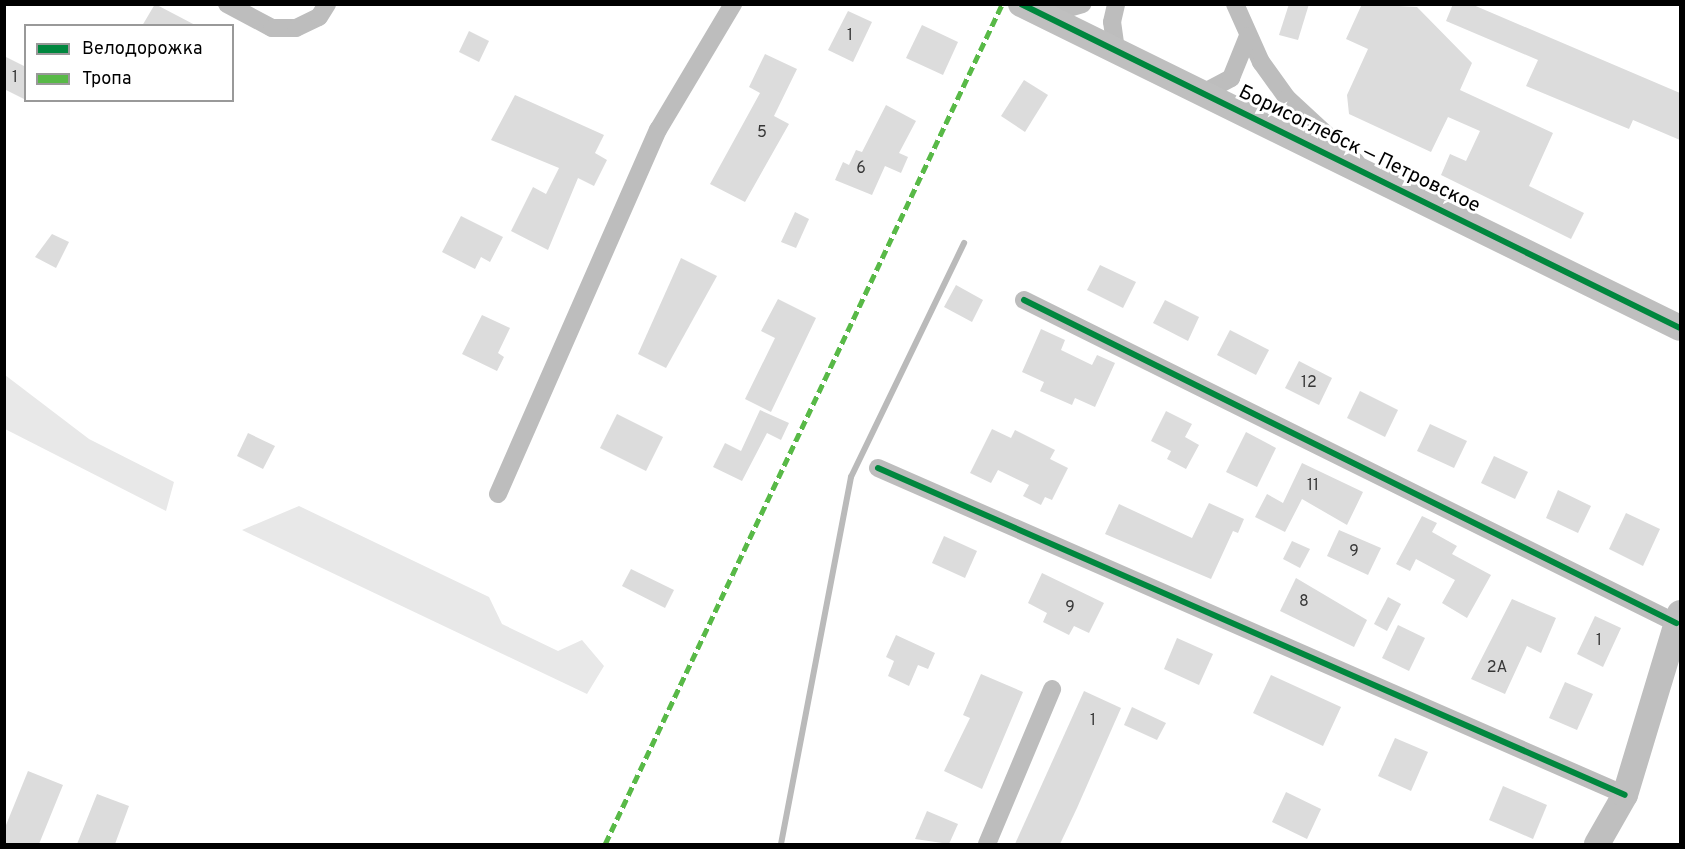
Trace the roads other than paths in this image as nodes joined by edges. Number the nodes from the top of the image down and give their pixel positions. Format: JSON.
{"nodes":[{"id":1,"x":227,"y":4,"type":"edge"},
{"id":2,"x":327,"y":4,"type":"edge"},
{"id":3,"x":734,"y":4,"type":"edge"},
{"id":4,"x":1021,"y":4,"type":"edge"},
{"id":5,"x":1082,"y":4,"type":"edge"},
{"id":6,"x":1116,"y":4,"type":"edge"},
{"id":7,"x":1235,"y":4,"type":"edge"},
{"id":8,"x":1044,"y":15,"type":"junction"},
{"id":9,"x":1248,"y":36,"type":"junction"},
{"id":10,"x":1116,"y":50,"type":"junction"},
{"id":11,"x":1203,"y":93,"type":"junction"},
{"id":12,"x":1366,"y":171,"type":"junction"},
{"id":13,"x":1024,"y":300,"type":"dead end"},
{"id":14,"x":1680,"y":328,"type":"edge"},
{"id":15,"x":878,"y":468,"type":"dead end"},
{"id":16,"x":498,"y":494,"type":"dead end"},
{"id":17,"x":1678,"y":618,"type":"edge"},
{"id":18,"x":1052,"y":689,"type":"dead end"},
{"id":19,"x":1624,"y":795,"type":"junction"},
{"id":20,"x":987,"y":844,"type":"edge"},
{"id":21,"x":1597,"y":844,"type":"edge"}],
"edges":[{"from":1,"to":2,"type":"street"},
{"from":3,"to":16,"type":"street"},
{"from":4,"to":8,"type":"street","name":"Борисоглебск — Петровское"},
{"from":5,"to":8,"type":"street"},
{"from":6,"to":10,"type":"street"},
{"from":7,"to":9,"type":"street"},
{"from":8,"to":10,"type":"street","name":"Борисоглебск — Петровское"},
{"from":9,"to":11,"type":"street"},
{"from":9,"to":12,"type":"street"},
{"from":10,"to":11,"type":"street","name":"Борисоглебск — Петровское"},
{"from":11,"to":12,"type":"street","name":"Борисоглебск — Петровское"},
{"from":12,"to":14,"type":"street","name":"Борисоглебск — Петровское"},
{"from":13,"to":17,"type":"street"},
{"from":15,"to":19,"type":"street"},
{"from":17,"to":19,"type":"street"},
{"from":18,"to":20,"type":"street"},
{"from":19,"to":21,"type":"street"}]}
